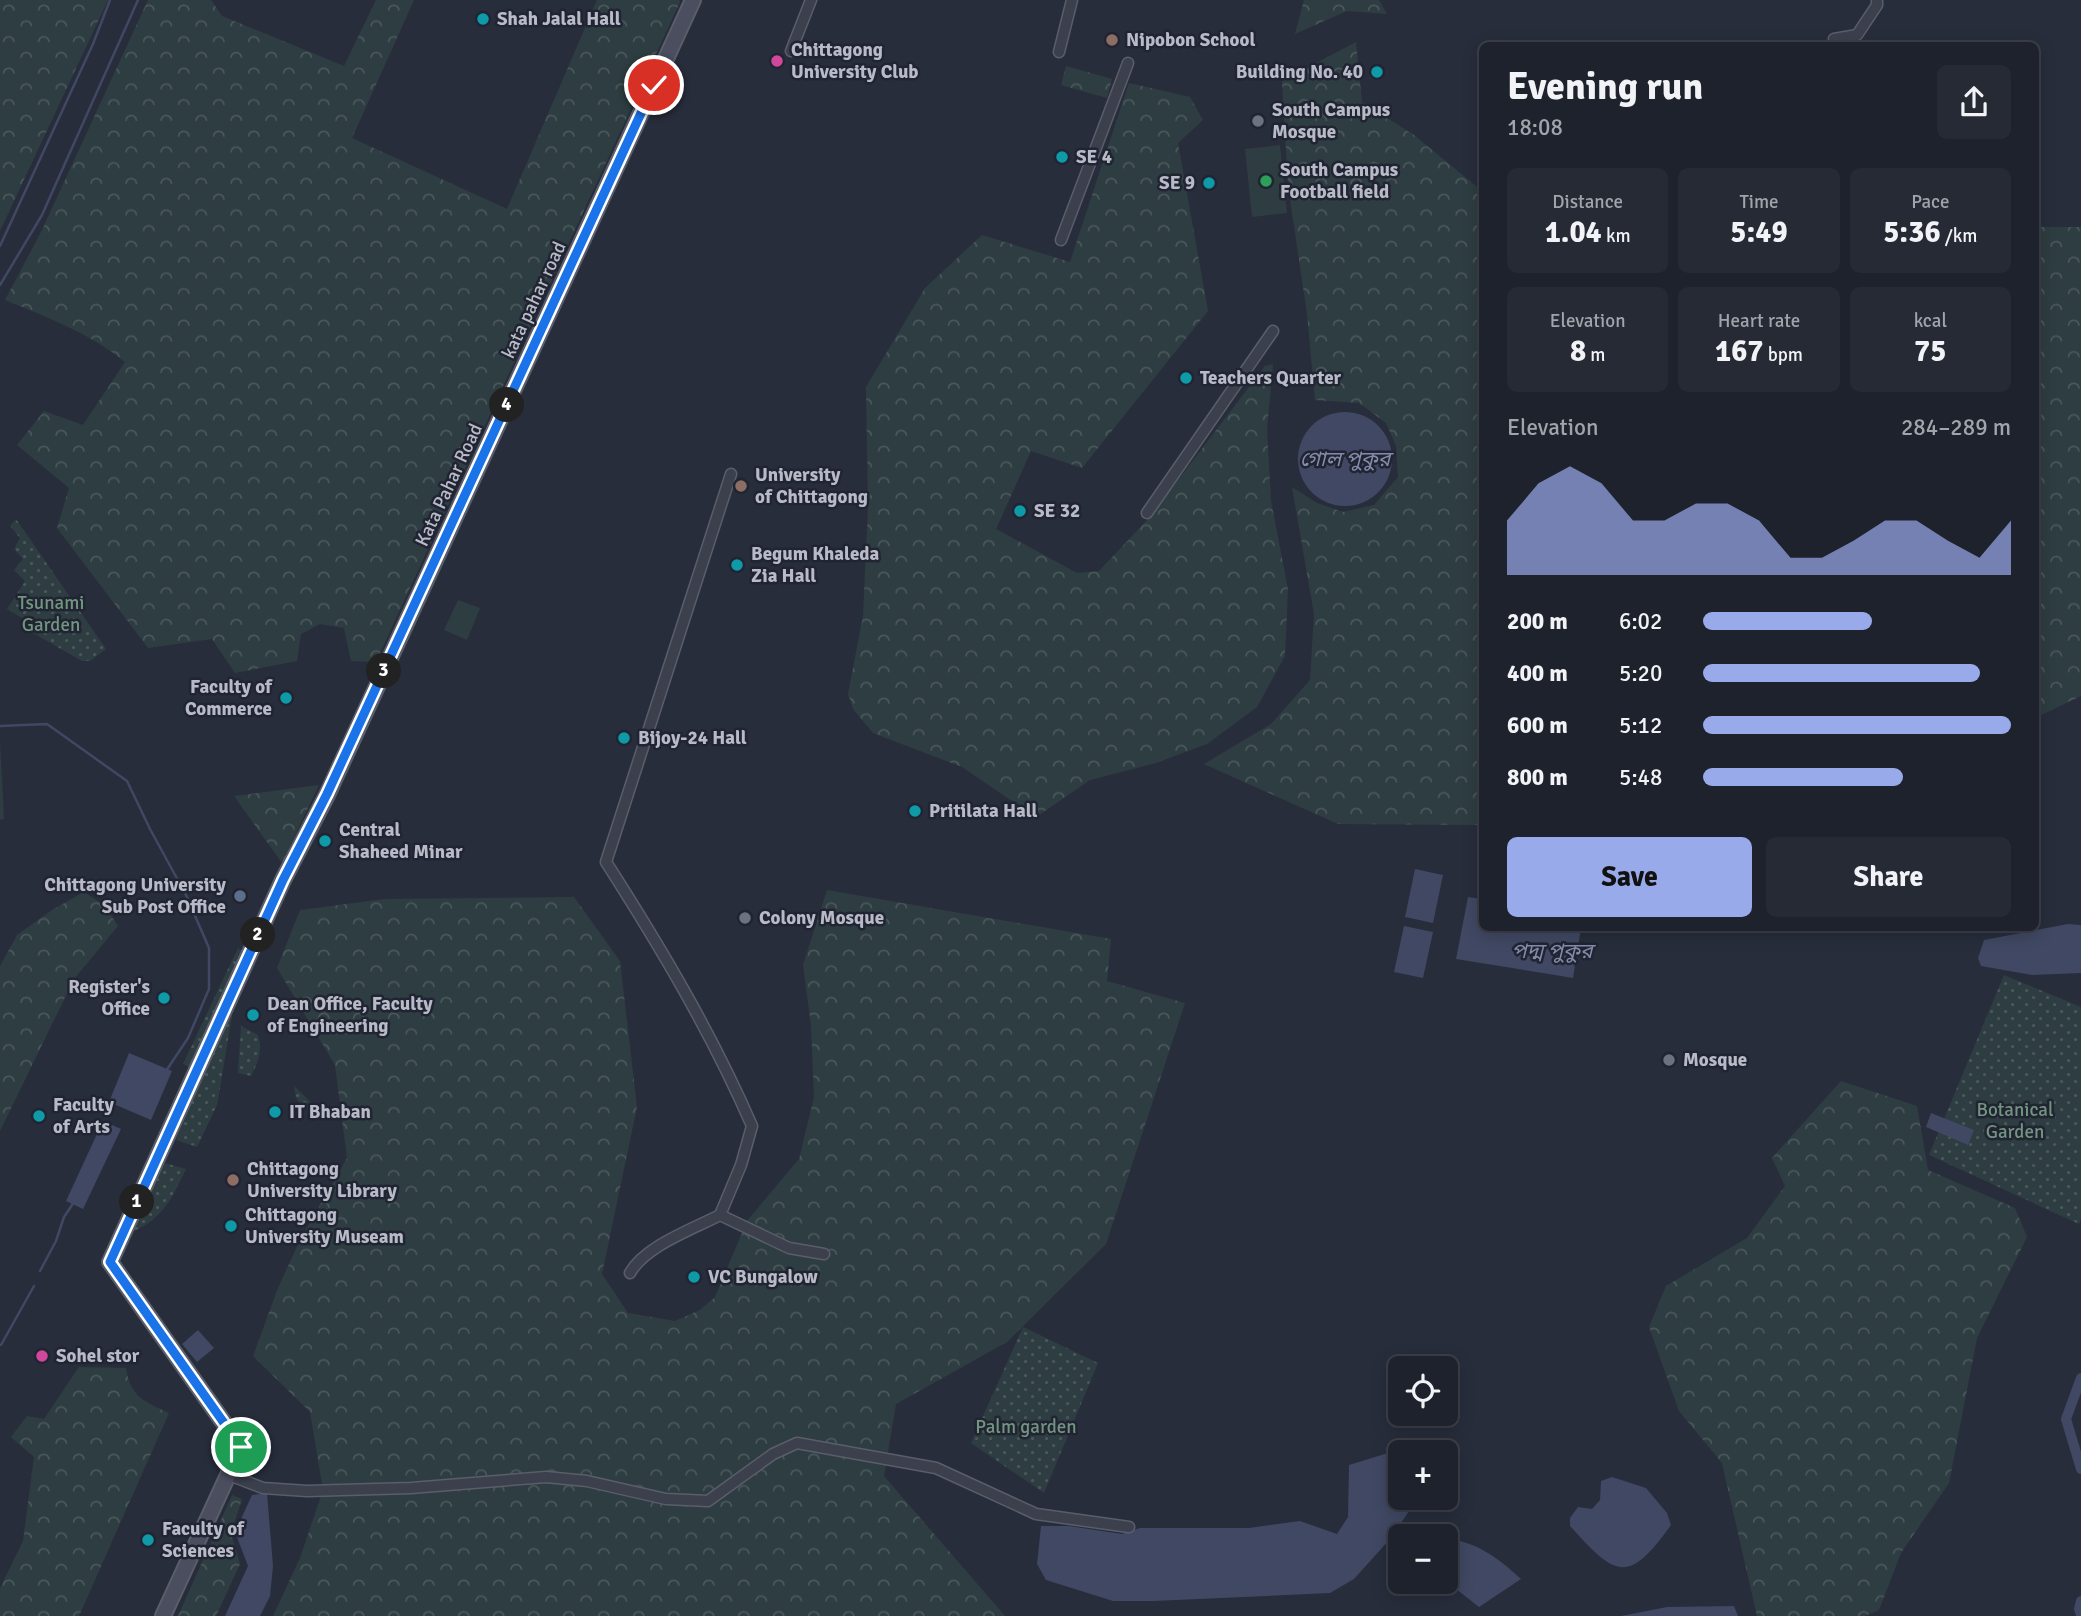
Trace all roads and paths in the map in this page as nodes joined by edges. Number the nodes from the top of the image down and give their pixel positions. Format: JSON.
{"nodes":[{"id":1,"x":693,"y":0,"type":"edge"},
{"id":2,"x":811,"y":0,"type":"edge"},
{"id":3,"x":1072,"y":0,"type":"edge"},
{"id":4,"x":1877,"y":0,"type":"edge"},
{"id":5,"x":1834,"y":39,"type":"dead end"},
{"id":6,"x":792,"y":51,"type":"dead end"},
{"id":7,"x":1059,"y":52,"type":"dead end"},
{"id":8,"x":1128,"y":62,"type":"dead end"},
{"id":9,"x":1061,"y":240,"type":"dead end"},
{"id":10,"x":1273,"y":331,"type":"dead end"},
{"id":11,"x":731,"y":474,"type":"dead end"},
{"id":12,"x":1147,"y":513,"type":"dead end"},
{"id":13,"x":720,"y":1215,"type":"junction"},
{"id":14,"x":824,"y":1254,"type":"dead end"},
{"id":15,"x":630,"y":1273,"type":"dead end"},
{"id":16,"x":229,"y":1475,"type":"junction"},
{"id":17,"x":1129,"y":1527,"type":"dead end"},
{"id":18,"x":163,"y":1616,"type":"edge"}],
"edges":[{"from":1,"to":16,"type":"street","name":"Kata Pahar Road"},
{"from":2,"to":6,"type":"street"},
{"from":3,"to":7,"type":"street"},
{"from":4,"to":5,"type":"street"},
{"from":8,"to":9,"type":"street"},
{"from":10,"to":12,"type":"street"},
{"from":11,"to":13,"type":"street"},
{"from":13,"to":14,"type":"street"},
{"from":13,"to":15,"type":"street"},
{"from":16,"to":17,"type":"street"},
{"from":16,"to":18,"type":"street"}]}
